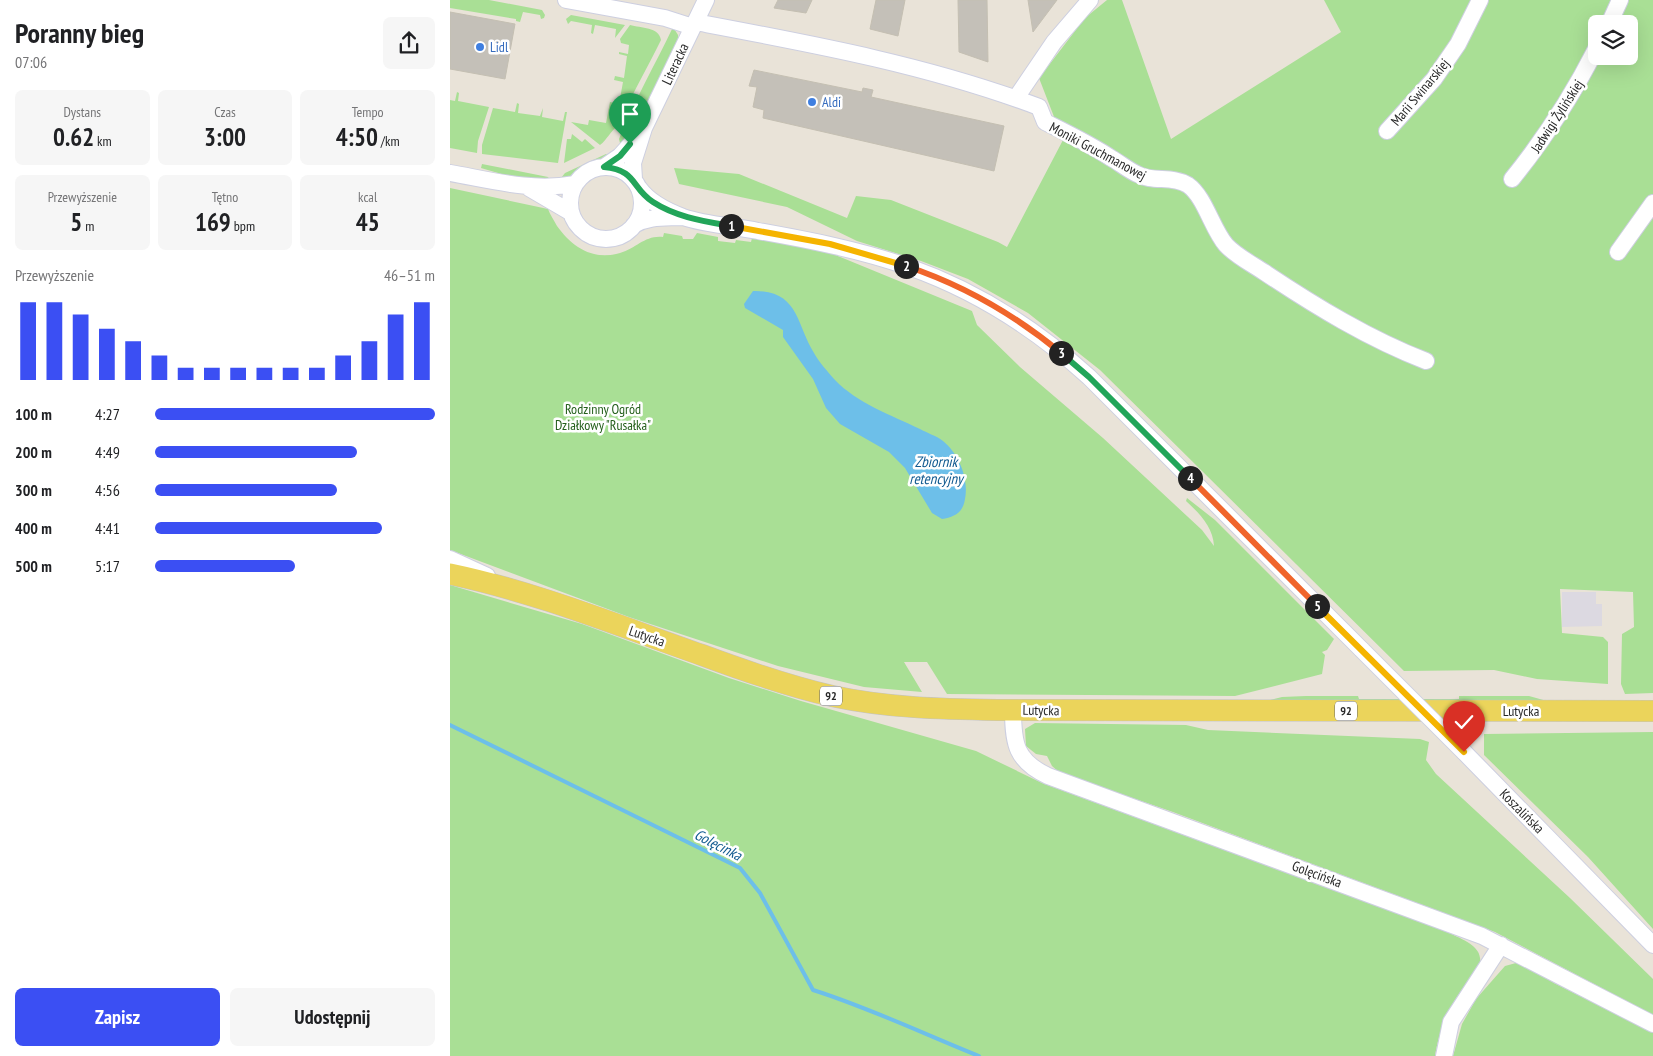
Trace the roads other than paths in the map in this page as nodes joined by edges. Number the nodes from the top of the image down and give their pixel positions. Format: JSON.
{"nodes":[{"id":1,"x":566,"y":0,"type":"edge"},
{"id":2,"x":706,"y":0,"type":"edge"},
{"id":3,"x":1090,"y":0,"type":"edge"},
{"id":4,"x":1480,"y":0,"type":"edge"},
{"id":5,"x":1620,"y":0,"type":"edge"},
{"id":6,"x":1613,"y":15,"type":"edge"},
{"id":7,"x":694,"y":25,"type":"junction"},
{"id":8,"x":1588,"y":64,"type":"edge"},
{"id":9,"x":1016,"y":98,"type":"junction"},
{"id":10,"x":644,"y":128,"type":"junction"},
{"id":11,"x":1387,"y":132,"type":"dead end"},
{"id":12,"x":604,"y":167,"type":"junction"},
{"id":13,"x":450,"y":173,"type":"edge"},
{"id":14,"x":1512,"y":180,"type":"dead end"},
{"id":15,"x":574,"y":184,"type":"junction"},
{"id":16,"x":636,"y":184,"type":"junction"},
{"id":17,"x":525,"y":186,"type":"junction"},
{"id":18,"x":1653,"y":203,"type":"edge"},
{"id":19,"x":570,"y":212,"type":"junction"},
{"id":20,"x":684,"y":217,"type":"junction"},
{"id":21,"x":634,"y":225,"type":"junction"},
{"id":22,"x":1618,"y":252,"type":"dead end"},
{"id":23,"x":1426,"y":361,"type":"dead end"},
{"id":24,"x":450,"y":559,"type":"edge"},
{"id":25,"x":450,"y":574,"type":"edge"},
{"id":26,"x":540,"y":598,"type":"junction"},
{"id":27,"x":1013,"y":710,"type":"junction"},
{"id":28,"x":1653,"y":711,"type":"edge"},
{"id":29,"x":1501,"y":945,"type":"junction"},
{"id":30,"x":1653,"y":945,"type":"edge"},
{"id":31,"x":1653,"y":1024,"type":"edge"},
{"id":32,"x":1444,"y":1056,"type":"edge"}],
"edges":[{"from":1,"to":7,"type":"street","name":"Moniki Gruchmanowej"},
{"from":2,"to":7,"type":"street","name":"Literacka"},
{"from":3,"to":9,"type":"street"},
{"from":4,"to":11,"type":"street","name":"Marii Swinarskiej"},
{"from":5,"to":6,"type":"street"},
{"from":7,"to":9,"type":"street","name":"Moniki Gruchmanowej"},
{"from":7,"to":10,"type":"street","name":"Literacka"},
{"from":8,"to":14,"type":"street","name":"Jadwigi Żylińskiej"},
{"from":9,"to":23,"type":"street","name":"Moniki Gruchmanowej"},
{"from":10,"to":12,"type":"street","name":"Literacka"},
{"from":10,"to":16,"type":"street","name":"Literacka"},
{"from":12,"to":15,"type":"street"},
{"from":12,"to":16,"type":"street"},
{"from":13,"to":17,"type":"street"},
{"from":15,"to":17,"type":"street"},
{"from":15,"to":19,"type":"street"},
{"from":16,"to":20,"type":"street","name":"Koszalińska"},
{"from":16,"to":21,"type":"street"},
{"from":17,"to":19,"type":"street"},
{"from":18,"to":22,"type":"street"},
{"from":19,"to":21,"type":"street"},
{"from":20,"to":21,"type":"street","name":"Koszalińska"},
{"from":20,"to":30,"type":"street","name":"Koszalińska","bridge":true},
{"from":24,"to":26,"type":"street"},
{"from":25,"to":26,"type":"main road","name":"Lutycka","number":"92"},
{"from":26,"to":27,"type":"main road","name":"Lutycka","number":"92"},
{"from":27,"to":28,"type":"main road","name":"Lutycka","number":"92"},
{"from":27,"to":29,"type":"street","name":"Golęcińska"},
{"from":29,"to":31,"type":"street","name":"Golęcińska"},
{"from":29,"to":32,"type":"street"}]}
